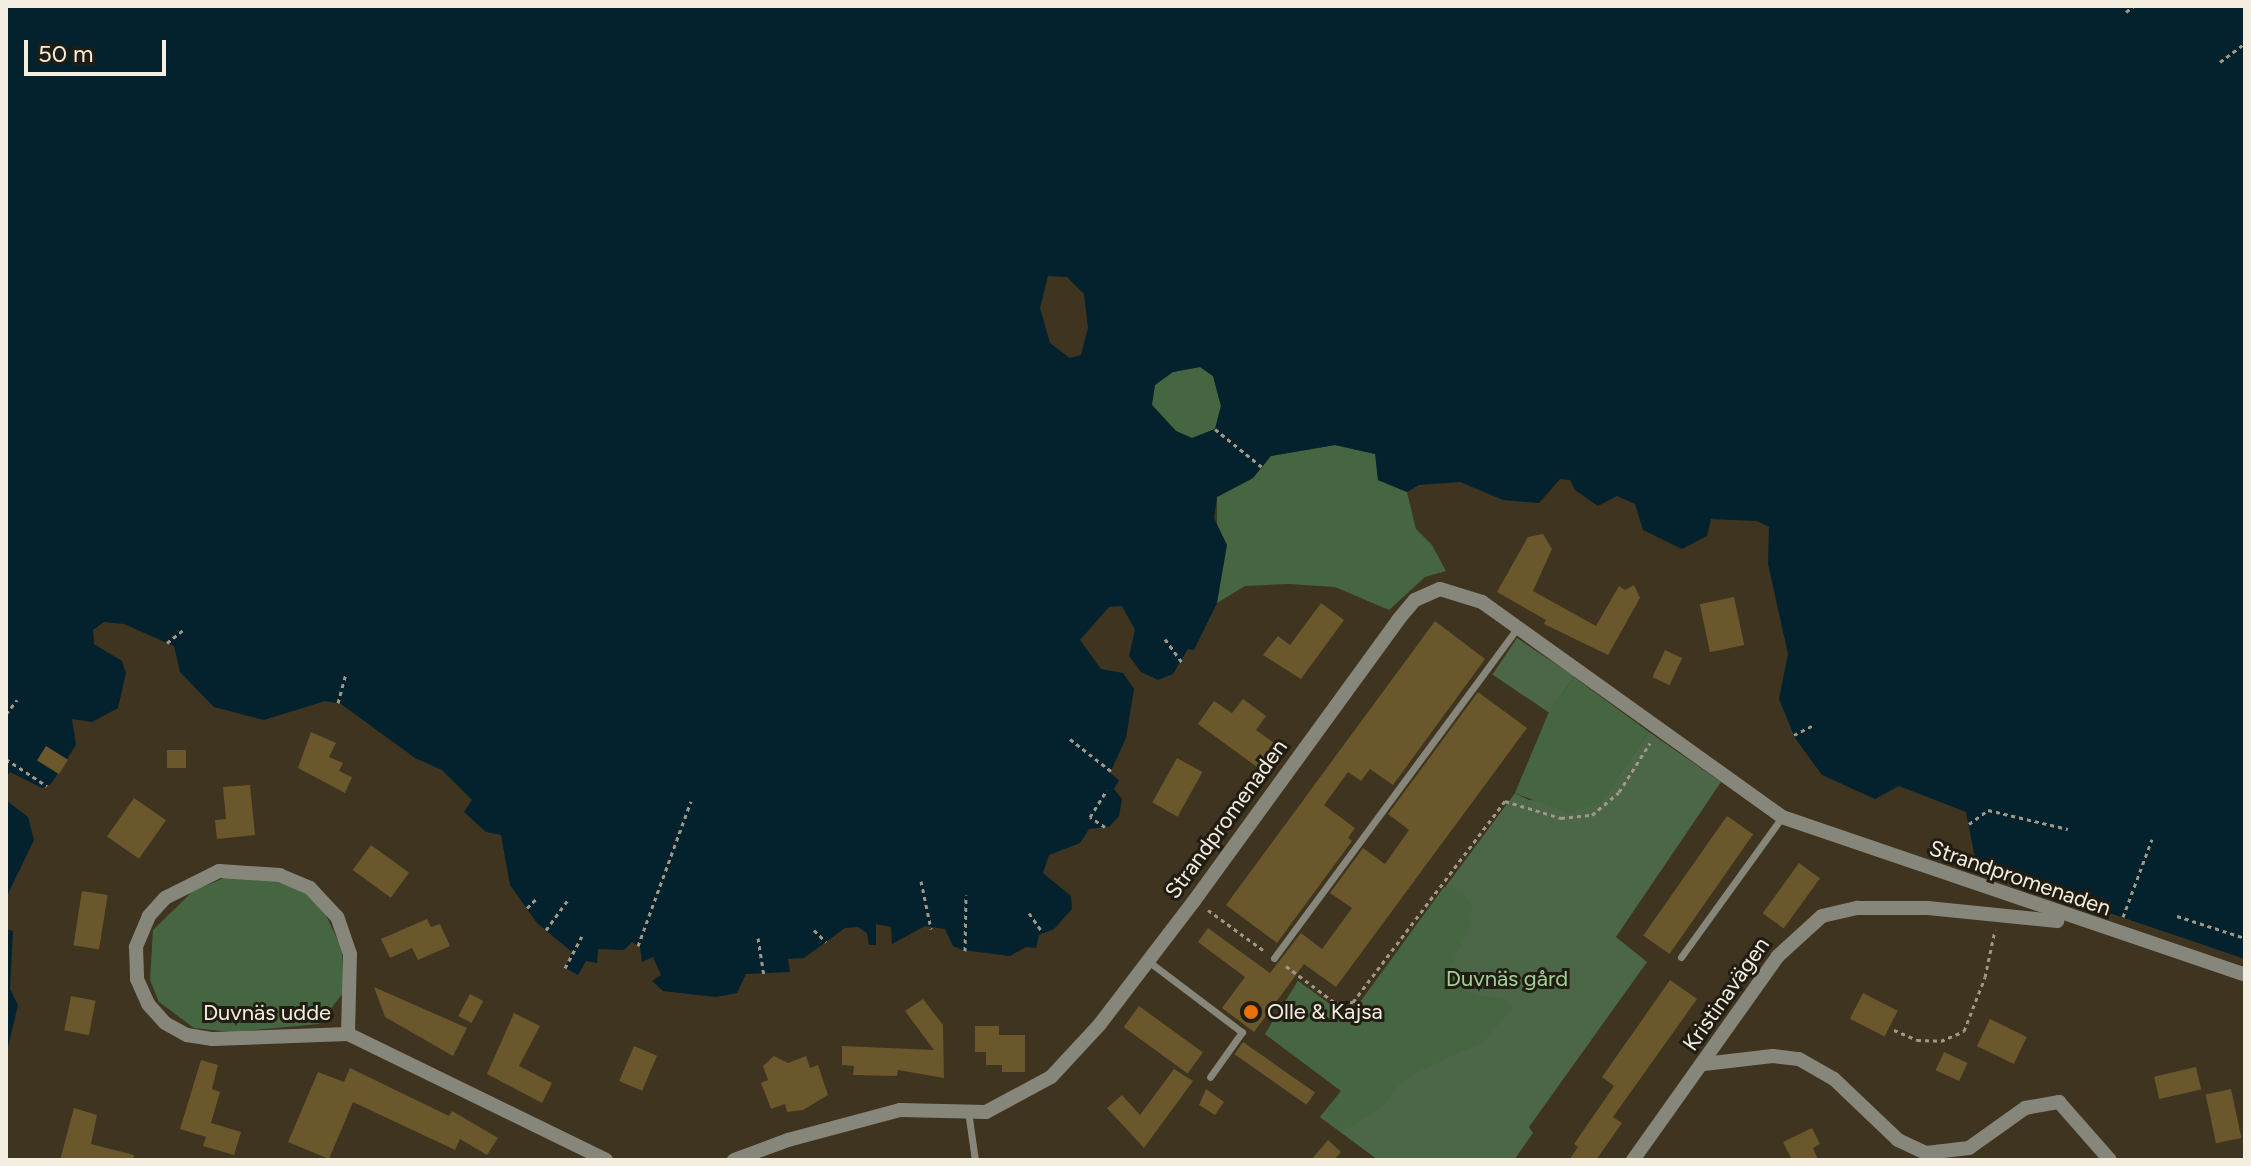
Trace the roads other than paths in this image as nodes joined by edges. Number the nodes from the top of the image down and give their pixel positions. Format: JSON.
{"nodes":[{"id":1,"x":1517,"y":627,"type":"junction"},
{"id":2,"x":1782,"y":817,"type":"junction"},
{"id":3,"x":2080,"y":923,"type":"junction"},
{"id":4,"x":1681,"y":957,"type":"dead end"},
{"id":5,"x":1274,"y":958,"type":"road end"},
{"id":6,"x":1148,"y":961,"type":"junction"},
{"id":7,"x":2245,"y":975,"type":"edge"},
{"id":8,"x":348,"y":1034,"type":"junction"},
{"id":9,"x":1704,"y":1064,"type":"junction"},
{"id":10,"x":1210,"y":1077,"type":"dead end"},
{"id":11,"x":968,"y":1111,"type":"junction"},
{"id":12,"x":606,"y":1160,"type":"edge"},
{"id":13,"x":734,"y":1160,"type":"edge"},
{"id":14,"x":975,"y":1160,"type":"edge"},
{"id":15,"x":1633,"y":1160,"type":"edge"},
{"id":16,"x":2110,"y":1160,"type":"edge"}],
"edges":[{"from":1,"to":2,"type":"street","name":"Strandpromenaden"},
{"from":1,"to":5,"type":"lane"},
{"from":1,"to":6,"type":"street","name":"Strandpromenaden"},
{"from":2,"to":3,"type":"street","name":"Strandpromenaden"},
{"from":2,"to":4,"type":"lane"},
{"from":3,"to":7,"type":"street","name":"Strandpromenaden"},
{"from":3,"to":9,"type":"street","name":"Kristinavägen"},
{"from":6,"to":10,"type":"lane"},
{"from":6,"to":11,"type":"street","name":"Strandpromenaden"},
{"from":8,"to":8,"type":"street","name":"Duvnäs udde"},
{"from":8,"to":12,"type":"street","name":"Duvnäs udde"},
{"from":9,"to":15,"type":"street","name":"Kristinavägen"},
{"from":9,"to":16,"type":"street"},
{"from":11,"to":13,"type":"street","name":"Strandpromenaden"},
{"from":11,"to":14,"type":"lane"}]}
